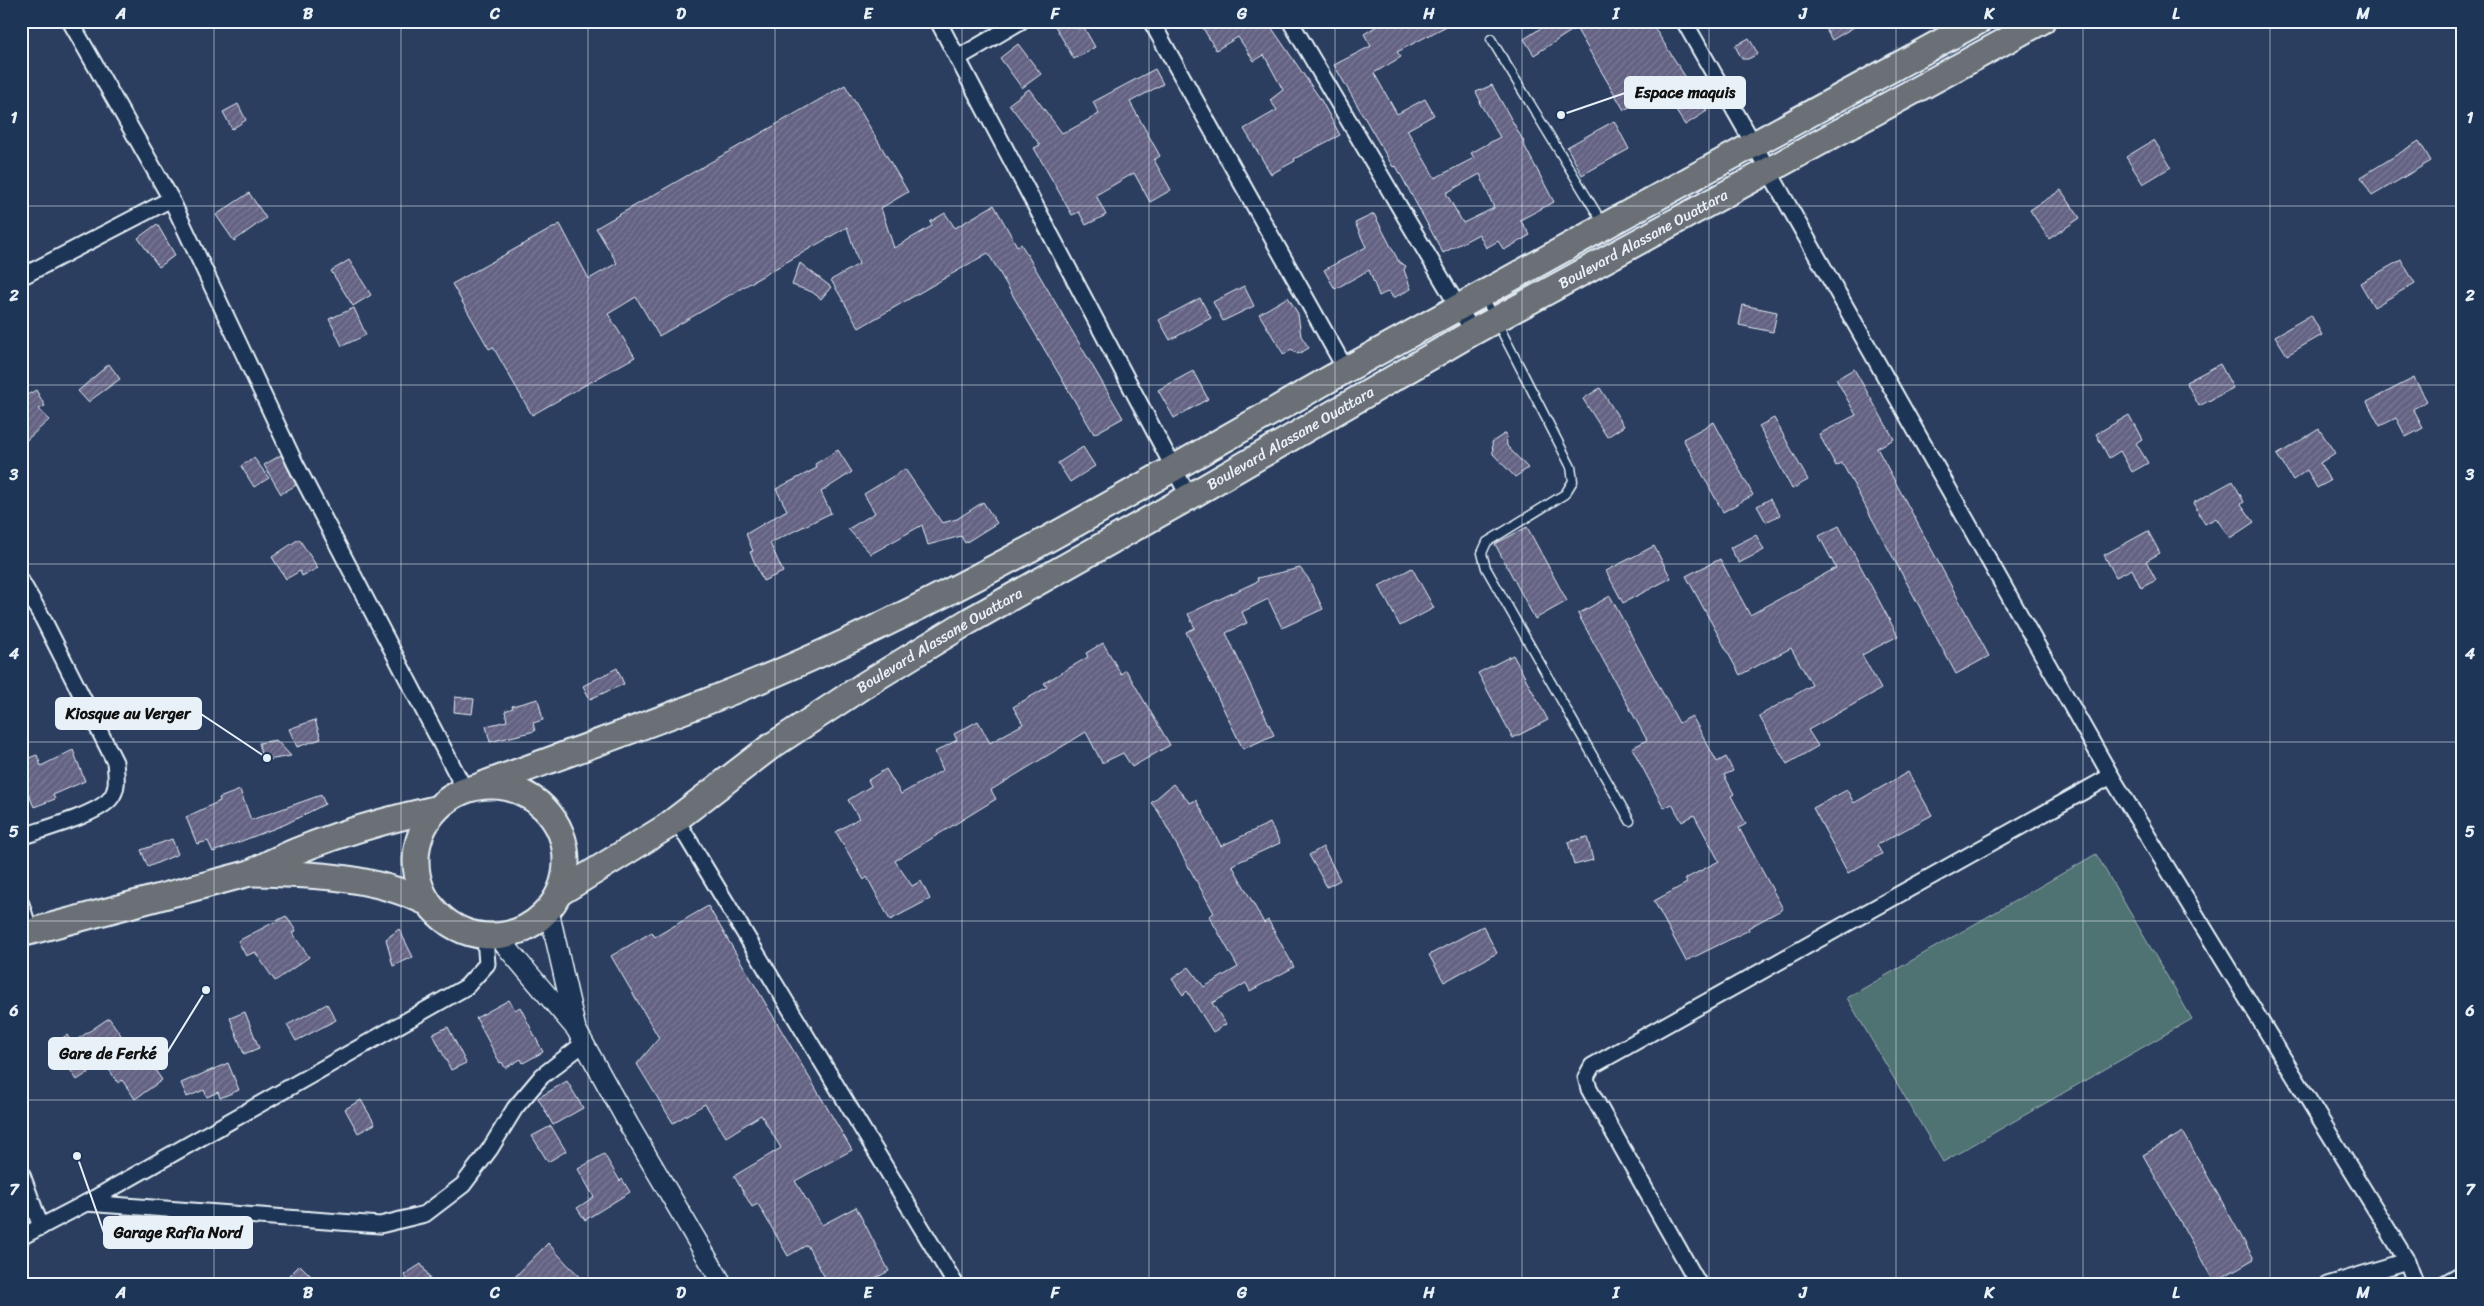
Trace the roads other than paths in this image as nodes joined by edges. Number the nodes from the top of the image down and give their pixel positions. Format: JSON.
{"nodes":[{"id":1,"x":70,"y":21,"type":"edge"},
{"id":2,"x":938,"y":21,"type":"edge"},
{"id":3,"x":1021,"y":21,"type":"edge"},
{"id":4,"x":1151,"y":21,"type":"edge"},
{"id":5,"x":1290,"y":21,"type":"edge"},
{"id":6,"x":1684,"y":21,"type":"edge"},
{"id":7,"x":1979,"y":21,"type":"edge"},
{"id":8,"x":2042,"y":21,"type":"edge"},
{"id":9,"x":1491,"y":39,"type":"dead end"},
{"id":10,"x":958,"y":58,"type":"junction"},
{"id":11,"x":1753,"y":144,"type":"junction"},
{"id":12,"x":1770,"y":172,"type":"junction"},
{"id":13,"x":171,"y":199,"type":"junction"},
{"id":14,"x":1604,"y":226,"type":"junction"},
{"id":15,"x":21,"y":277,"type":"edge"},
{"id":16,"x":1482,"y":294,"type":"junction"},
{"id":17,"x":1458,"y":307,"type":"junction"},
{"id":18,"x":1497,"y":321,"type":"junction"},
{"id":19,"x":1473,"y":332,"type":"junction"},
{"id":20,"x":1346,"y":370,"type":"junction"},
{"id":21,"x":1173,"y":470,"type":"junction"},
{"id":22,"x":1189,"y":497,"type":"junction"},
{"id":23,"x":21,"y":581,"type":"edge"},
{"id":24,"x":2110,"y":776,"type":"junction"},
{"id":25,"x":474,"y":788,"type":"junction"},
{"id":26,"x":435,"y":809,"type":"junction"},
{"id":27,"x":676,"y":819,"type":"junction"},
{"id":28,"x":1630,"y":821,"type":"dead end"},
{"id":29,"x":21,"y":837,"type":"edge"},
{"id":30,"x":250,"y":873,"type":"junction"},
{"id":31,"x":426,"y":902,"type":"junction"},
{"id":32,"x":555,"y":902,"type":"junction"},
{"id":33,"x":21,"y":904,"type":"edge"},
{"id":34,"x":26,"y":933,"type":"edge"},
{"id":35,"x":491,"y":937,"type":"junction"},
{"id":36,"x":580,"y":1036,"type":"junction"},
{"id":37,"x":21,"y":1172,"type":"edge"},
{"id":38,"x":86,"y":1203,"type":"junction"},
{"id":39,"x":41,"y":1227,"type":"junction"},
{"id":40,"x":21,"y":1237,"type":"edge"},
{"id":41,"x":2407,"y":1261,"type":"junction"},
{"id":42,"x":2463,"y":1273,"type":"edge"},
{"id":43,"x":723,"y":1285,"type":"edge"},
{"id":44,"x":956,"y":1285,"type":"edge"},
{"id":45,"x":1699,"y":1285,"type":"edge"},
{"id":46,"x":2327,"y":1285,"type":"edge"},
{"id":47,"x":2416,"y":1285,"type":"edge"},
{"id":48,"x":2442,"y":1285,"type":"edge"}],
"edges":[{"from":1,"to":13,"type":"street"},
{"from":2,"to":10,"type":"street"},
{"from":3,"to":10,"type":"street"},
{"from":4,"to":20,"type":"street"},
{"from":5,"to":17,"type":"street"},
{"from":6,"to":11,"type":"street"},
{"from":7,"to":11,"type":"main road","name":"Boulevard Alassane Ouattara"},
{"from":8,"to":12,"type":"main road","name":"Boulevard Alassane Ouattara"},
{"from":9,"to":14,"type":"lane"},
{"from":10,"to":21,"type":"street"},
{"from":11,"to":12,"type":"street"},
{"from":11,"to":14,"type":"main road","name":"Boulevard Alassane Ouattara"},
{"from":12,"to":18,"type":"main road","name":"Boulevard Alassane Ouattara"},
{"from":12,"to":24,"type":"street"},
{"from":13,"to":15,"type":"street"},
{"from":13,"to":25,"type":"street"},
{"from":14,"to":16,"type":"main road","name":"Boulevard Alassane Ouattara"},
{"from":16,"to":17,"type":"main road","name":"Boulevard Alassane Ouattara"},
{"from":16,"to":18,"type":"lane"},
{"from":17,"to":19,"type":"street"},
{"from":17,"to":20,"type":"main road","name":"Boulevard Alassane Ouattara"},
{"from":18,"to":19,"type":"main road","name":"Boulevard Alassane Ouattara"},
{"from":18,"to":28,"type":"lane"},
{"from":19,"to":22,"type":"main road","name":"Boulevard Alassane Ouattara"},
{"from":20,"to":21,"type":"main road","name":"Boulevard Alassane Ouattara"},
{"from":21,"to":22,"type":"street"},
{"from":21,"to":25,"type":"main road","name":"Boulevard Alassane Ouattara"},
{"from":22,"to":27,"type":"main road","name":"Boulevard Alassane Ouattara"},
{"from":23,"to":29,"type":"street"},
{"from":24,"to":41,"type":"street"},
{"from":24,"to":45,"type":"street"},
{"from":25,"to":26,"type":"main road"},
{"from":25,"to":32,"type":"main road"},
{"from":26,"to":30,"type":"main road"},
{"from":26,"to":31,"type":"main road"},
{"from":27,"to":32,"type":"main road","name":"Boulevard Alassane Ouattara"},
{"from":27,"to":44,"type":"street"},
{"from":30,"to":31,"type":"main road"},
{"from":30,"to":34,"type":"main road"},
{"from":31,"to":35,"type":"main road"},
{"from":32,"to":35,"type":"main road"},
{"from":32,"to":36,"type":"street"},
{"from":33,"to":34,"type":"street"},
{"from":35,"to":36,"type":"street"},
{"from":35,"to":38,"type":"street"},
{"from":36,"to":38,"type":"street"},
{"from":36,"to":43,"type":"street"},
{"from":37,"to":39,"type":"street"},
{"from":38,"to":39,"type":"street"},
{"from":39,"to":40,"type":"street"},
{"from":41,"to":46,"type":"street"},
{"from":41,"to":47,"type":"street"},
{"from":42,"to":48,"type":"street"}]}
